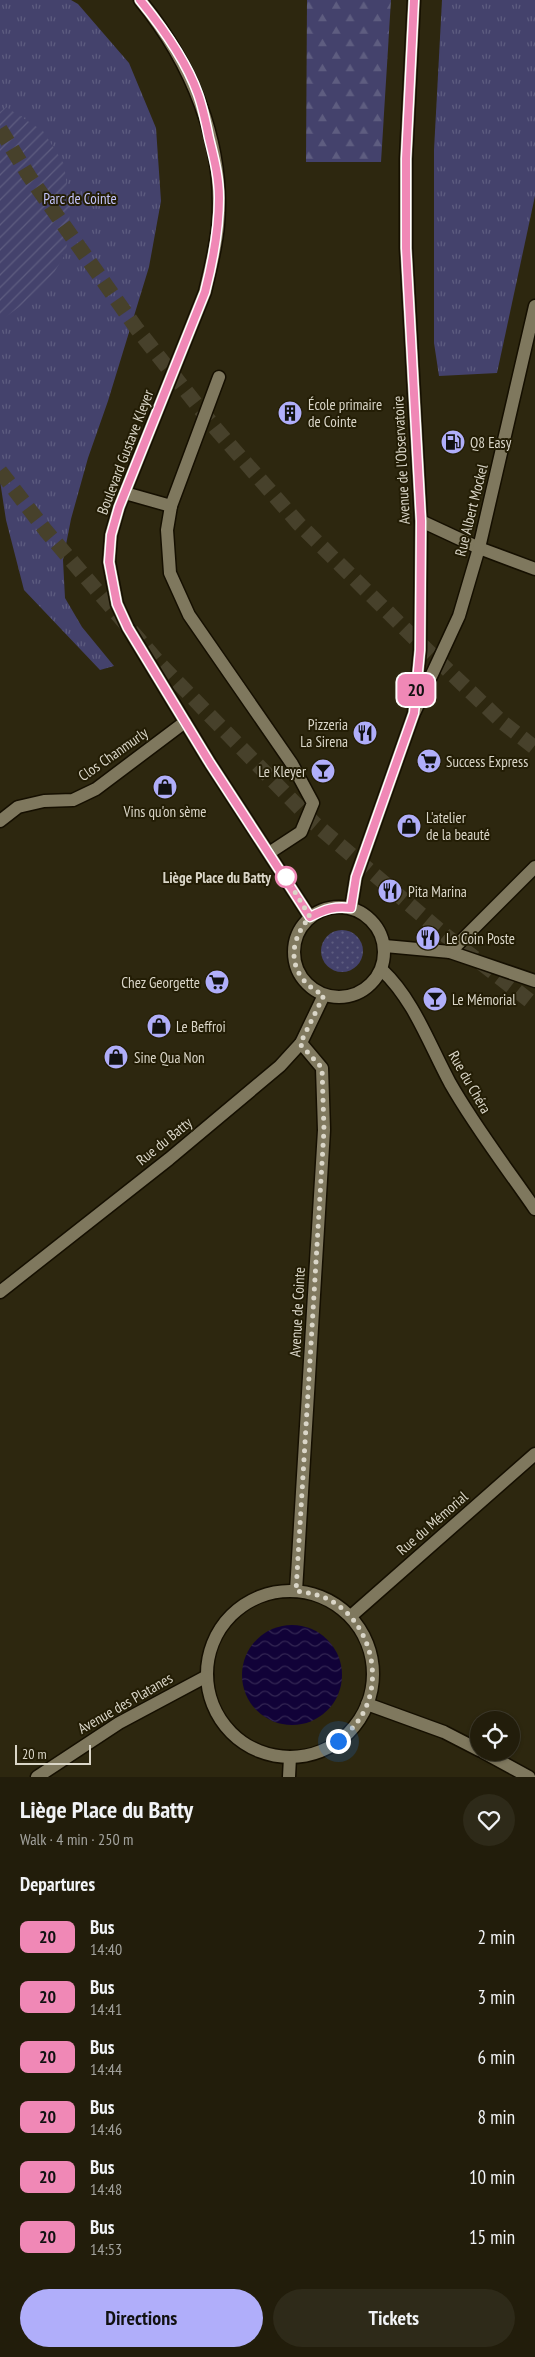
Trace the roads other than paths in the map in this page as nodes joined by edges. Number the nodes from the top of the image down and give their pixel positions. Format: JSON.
{"nodes":[{"id":1,"x":140,"y":0,"type":"edge"},
{"id":2,"x":414,"y":0,"type":"edge"},
{"id":3,"x":535,"y":306,"type":"edge"},
{"id":4,"x":219,"y":377,"type":"dead end"},
{"id":5,"x":125,"y":493,"type":"junction"},
{"id":6,"x":171,"y":506,"type":"junction"},
{"id":7,"x":421,"y":521,"type":"junction"},
{"id":8,"x":479,"y":548,"type":"junction"},
{"id":9,"x":535,"y":569,"type":"edge"},
{"id":10,"x":414,"y":713,"type":"junction"},
{"id":11,"x":185,"y":722,"type":"junction"},
{"id":12,"x":0,"y":821,"type":"edge"},
{"id":13,"x":269,"y":853,"type":"junction"},
{"id":14,"x":535,"y":867,"type":"edge"},
{"id":15,"x":351,"y":908,"type":"junction"},
{"id":16,"x":310,"y":917,"type":"junction"},
{"id":17,"x":385,"y":946,"type":"junction"},
{"id":18,"x":450,"y":952,"type":"junction"},
{"id":19,"x":382,"y":970,"type":"junction"},
{"id":20,"x":535,"y":981,"type":"edge"},
{"id":21,"x":324,"y":995,"type":"junction"},
{"id":22,"x":300,"y":1044,"type":"junction"},
{"id":23,"x":535,"y":1209,"type":"edge"},
{"id":24,"x":0,"y":1292,"type":"edge"},
{"id":25,"x":535,"y":1454,"type":"edge"},
{"id":26,"x":296,"y":1591,"type":"junction"},
{"id":27,"x":351,"y":1616,"type":"junction"},
{"id":28,"x":207,"y":1676,"type":"junction"},
{"id":29,"x":367,"y":1704,"type":"junction"},
{"id":30,"x":470,"y":1745,"type":"edge"},
{"id":31,"x":290,"y":1757,"type":"junction"},
{"id":32,"x":500,"y":1761,"type":"edge"},
{"id":33,"x":37,"y":1777,"type":"edge"},
{"id":34,"x":289,"y":1777,"type":"edge"},
{"id":35,"x":529,"y":1777,"type":"edge"}],
"edges":[{"from":1,"to":5,"type":"street","name":"Boulevard Gustave Kleyer"},
{"from":2,"to":7,"type":"street","name":"Avenue de l'Observatoire"},
{"from":3,"to":8,"type":"street","name":"Rue Albert Mockel"},
{"from":4,"to":6,"type":"street"},
{"from":5,"to":6,"type":"street"},
{"from":5,"to":11,"type":"street","name":"Boulevard Gustave Kleyer"},
{"from":6,"to":13,"type":"street"},
{"from":7,"to":8,"type":"street"},
{"from":7,"to":10,"type":"street","name":"Avenue de l'Observatoire"},
{"from":8,"to":9,"type":"street"},
{"from":8,"to":10,"type":"street","name":"Rue Albert Mockel"},
{"from":10,"to":15,"type":"street","name":"Avenue de l'Observatoire"},
{"from":11,"to":12,"type":"street","name":"Clos Chanmurly"},
{"from":11,"to":13,"type":"street","name":"Boulevard Gustave Kleyer"},
{"from":13,"to":16,"type":"street","name":"Boulevard Gustave Kleyer"},
{"from":14,"to":18,"type":"street"},
{"from":15,"to":16,"type":"street"},
{"from":15,"to":17,"type":"street"},
{"from":16,"to":21,"type":"street"},
{"from":17,"to":18,"type":"street"},
{"from":17,"to":19,"type":"street"},
{"from":18,"to":20,"type":"street"},
{"from":19,"to":21,"type":"street"},
{"from":19,"to":23,"type":"street","name":"Rue du Chéra"},
{"from":21,"to":22,"type":"street","name":"Rue du Batty"},
{"from":22,"to":24,"type":"street","name":"Rue du Batty"},
{"from":22,"to":26,"type":"street","name":"Avenue de Cointe"},
{"from":25,"to":27,"type":"street","name":"Rue du Mémorial"},
{"from":26,"to":27,"type":"street"},
{"from":26,"to":28,"type":"street"},
{"from":27,"to":29,"type":"street"},
{"from":28,"to":31,"type":"street"},
{"from":28,"to":33,"type":"street","name":"Avenue des Platanes"},
{"from":29,"to":30,"type":"street"},
{"from":29,"to":31,"type":"street"},
{"from":31,"to":34,"type":"street"},
{"from":32,"to":35,"type":"street"}]}
